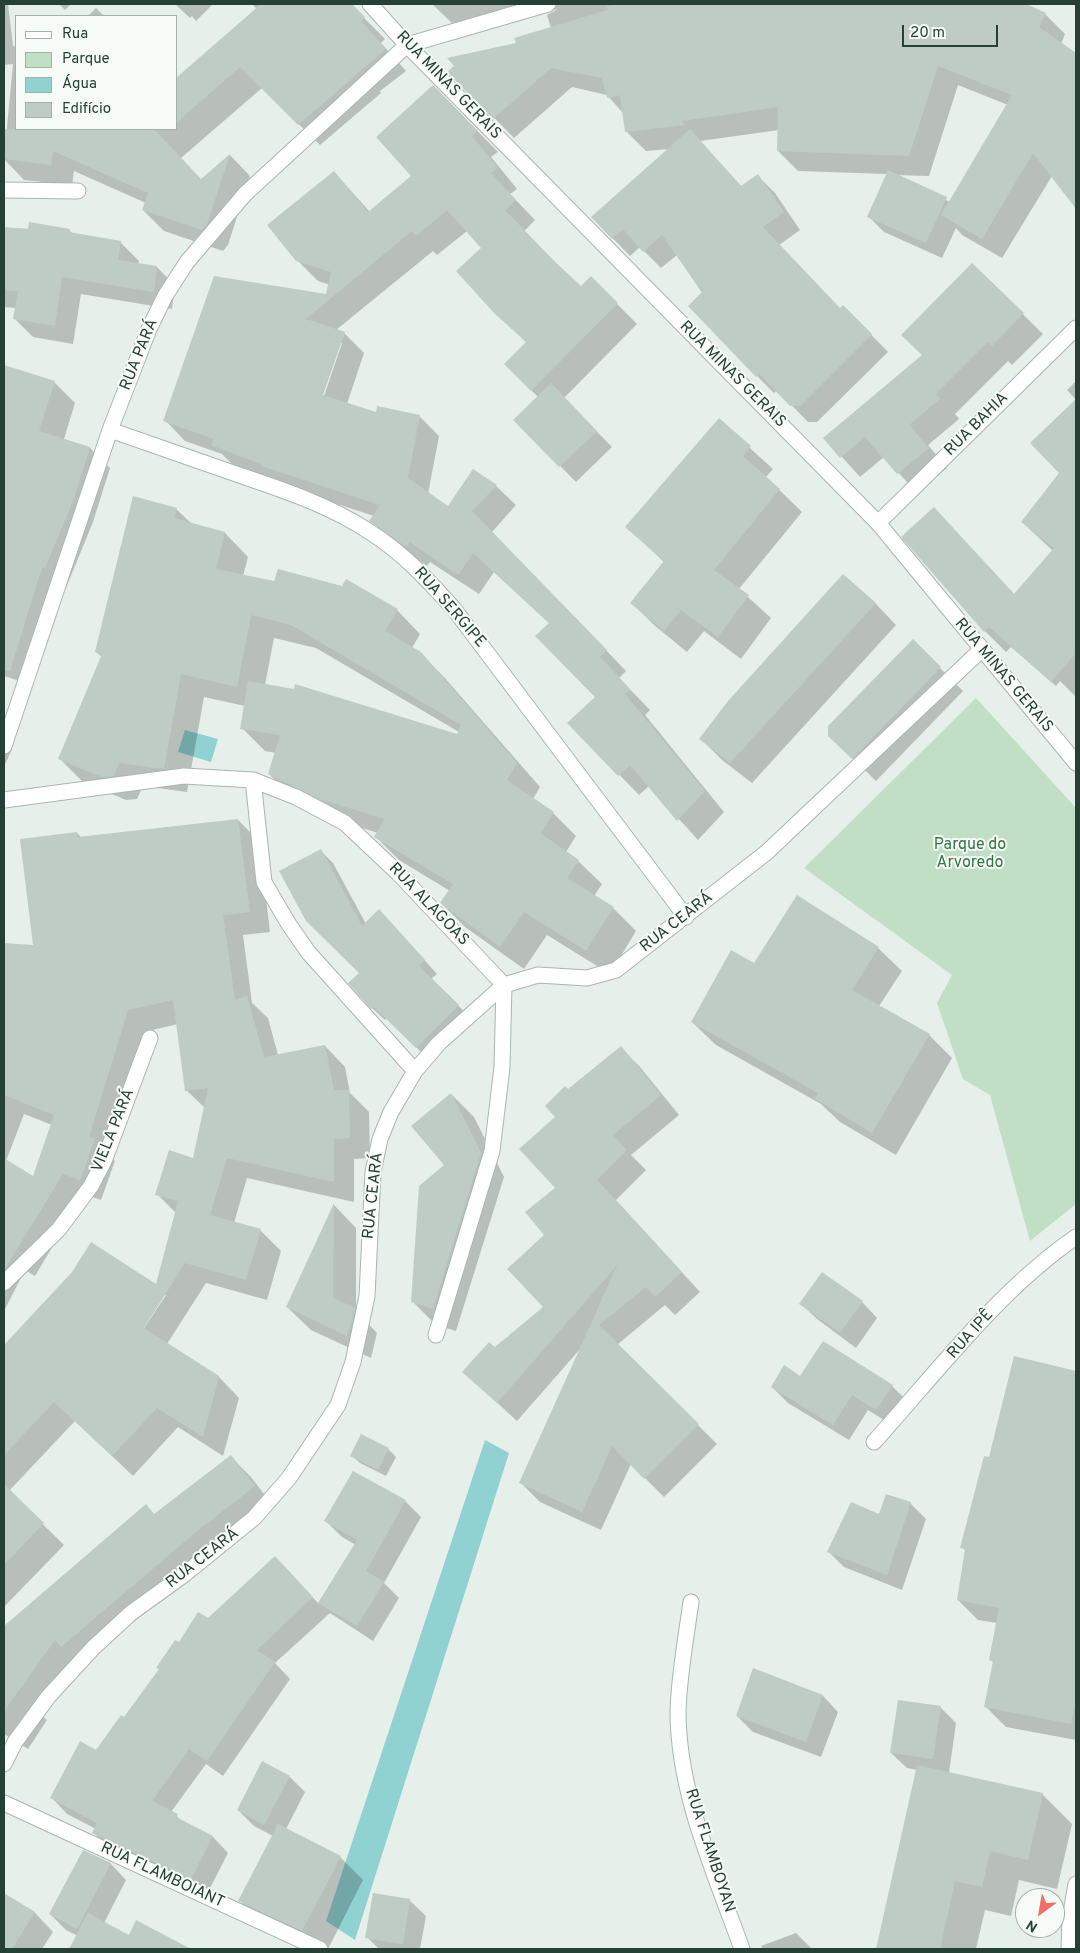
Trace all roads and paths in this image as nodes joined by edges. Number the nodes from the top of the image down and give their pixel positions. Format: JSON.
{"nodes":[{"id":1,"x":370,"y":4,"type":"edge"},
{"id":2,"x":548,"y":4,"type":"edge"},
{"id":3,"x":407,"y":45,"type":"junction"},
{"id":4,"x":4,"y":190,"type":"edge"},
{"id":5,"x":78,"y":190,"type":"dead end"},
{"id":6,"x":1076,"y":328,"type":"edge"},
{"id":7,"x":110,"y":430,"type":"junction"},
{"id":8,"x":878,"y":523,"type":"junction"},
{"id":9,"x":981,"y":650,"type":"junction"},
{"id":10,"x":4,"y":746,"type":"edge"},
{"id":11,"x":1076,"y":763,"type":"edge"},
{"id":12,"x":253,"y":780,"type":"junction"},
{"id":13,"x":4,"y":800,"type":"edge"},
{"id":14,"x":686,"y":917,"type":"junction"},
{"id":15,"x":504,"y":985,"type":"junction"},
{"id":16,"x":150,"y":1038,"type":"dead end"},
{"id":17,"x":415,"y":1071,"type":"junction"},
{"id":18,"x":1076,"y":1237,"type":"edge"},
{"id":19,"x":4,"y":1283,"type":"edge"},
{"id":20,"x":436,"y":1335,"type":"dead end"},
{"id":21,"x":874,"y":1442,"type":"dead end"},
{"id":22,"x":691,"y":1602,"type":"dead end"},
{"id":23,"x":4,"y":1764,"type":"edge"},
{"id":24,"x":4,"y":1804,"type":"edge"},
{"id":25,"x":1076,"y":1884,"type":"edge"},
{"id":26,"x":320,"y":1949,"type":"edge"},
{"id":27,"x":742,"y":1949,"type":"edge"},
{"id":28,"x":1069,"y":1949,"type":"edge"}],
"edges":[{"from":1,"to":3,"type":"street","name":"RUA MINAS GERAIS"},
{"from":2,"to":3,"type":"street"},
{"from":3,"to":7,"type":"street","name":"RUA PARÁ"},
{"from":3,"to":8,"type":"street","name":"RUA MINAS GERAIS"},
{"from":4,"to":5,"type":"street"},
{"from":6,"to":8,"type":"street","name":"RUA BAHIA"},
{"from":7,"to":10,"type":"street","name":"RUA PARÁ"},
{"from":7,"to":14,"type":"street","name":"RUA SERGIPE"},
{"from":8,"to":9,"type":"street","name":"RUA MINAS GERAIS"},
{"from":9,"to":11,"type":"street","name":"RUA MINAS GERAIS"},
{"from":9,"to":14,"type":"street","name":"RUA CEARÁ"},
{"from":12,"to":13,"type":"street","name":"RUA ALAGOAS"},
{"from":12,"to":15,"type":"street","name":"RUA ALAGOAS"},
{"from":12,"to":17,"type":"street"},
{"from":14,"to":15,"type":"street","name":"RUA CEARÁ"},
{"from":15,"to":17,"type":"street","name":"RUA CEARÁ"},
{"from":15,"to":20,"type":"street"},
{"from":16,"to":19,"type":"street","name":"VIELA PARÁ"},
{"from":17,"to":23,"type":"street","name":"RUA CEARÁ"},
{"from":18,"to":21,"type":"street","name":"RUA IPÊ"},
{"from":22,"to":27,"type":"street","name":"RUA FLAMBOYAN"},
{"from":24,"to":26,"type":"street","name":"RUA FLAMBOIANT"},
{"from":25,"to":28,"type":"street"}]}
